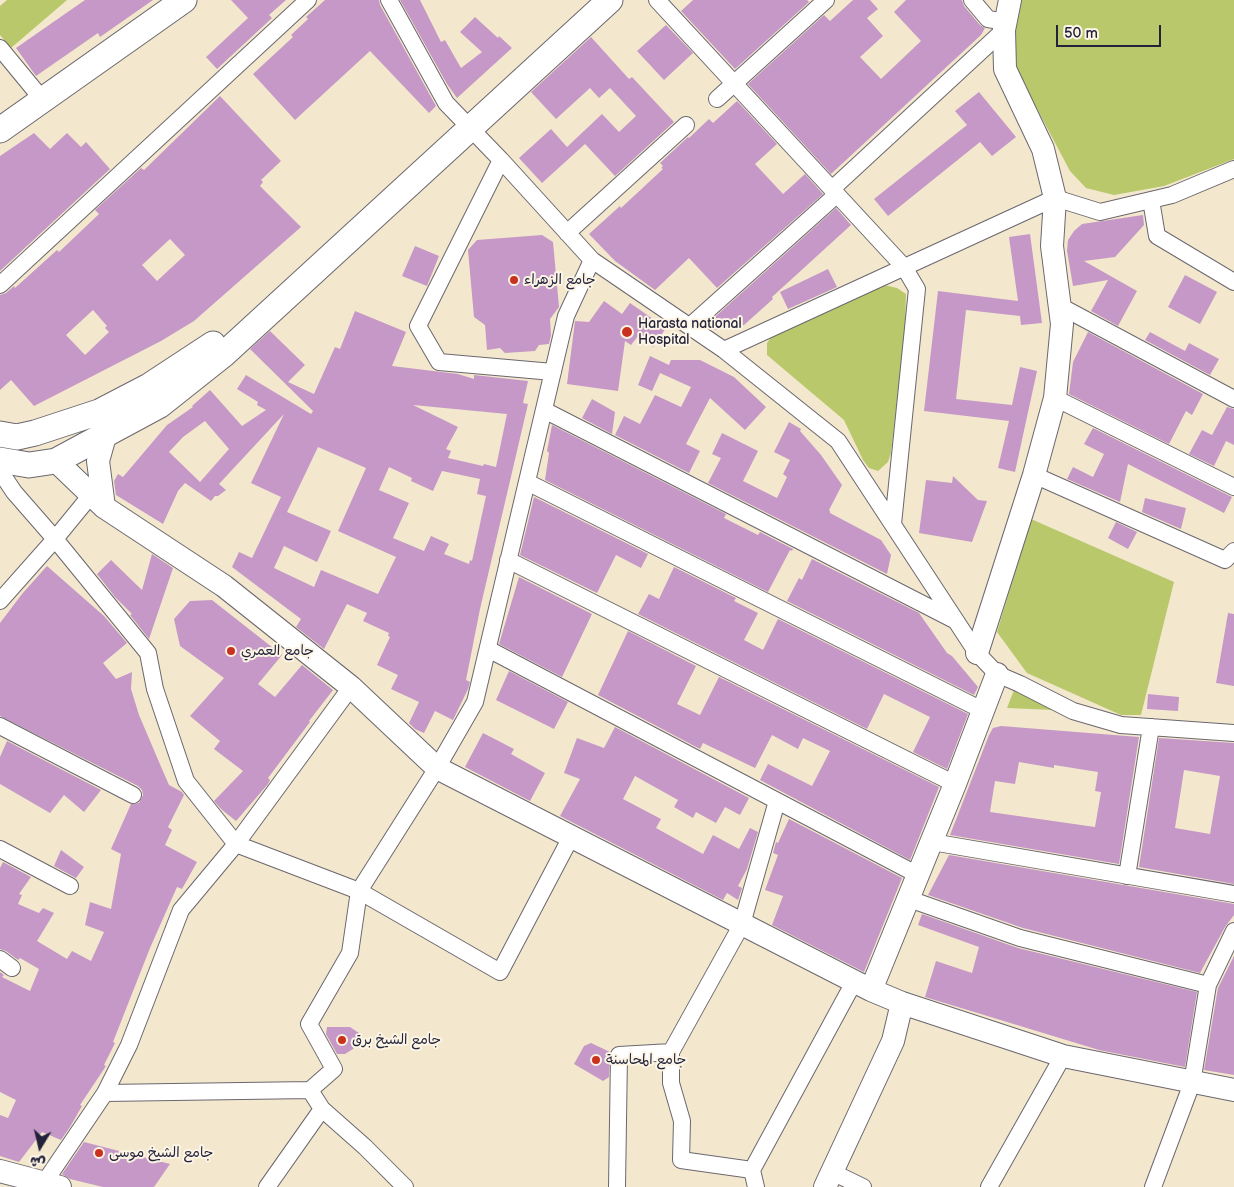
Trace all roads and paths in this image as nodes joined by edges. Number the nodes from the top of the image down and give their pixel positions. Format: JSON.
{"nodes":[{"id":1,"x":184,"y":0,"type":"edge"},
{"id":2,"x":308,"y":0,"type":"edge"},
{"id":3,"x":389,"y":0,"type":"edge"},
{"id":4,"x":590,"y":0,"type":"edge"},
{"id":5,"x":610,"y":0,"type":"edge"},
{"id":6,"x":657,"y":0,"type":"edge"},
{"id":7,"x":826,"y":0,"type":"edge"},
{"id":8,"x":972,"y":0,"type":"edge"},
{"id":9,"x":1010,"y":0,"type":"edge"},
{"id":10,"x":1005,"y":26,"type":"junction"},
{"id":11,"x":0,"y":48,"type":"edge"},
{"id":12,"x":734,"y":83,"type":"junction"},
{"id":13,"x":716,"y":98,"type":"dead end"},
{"id":14,"x":42,"y":99,"type":"junction"},
{"id":15,"x":466,"y":123,"type":"junction"},
{"id":16,"x":686,"y":126,"type":"dead end"},
{"id":17,"x":0,"y":130,"type":"edge"},
{"id":18,"x":501,"y":160,"type":"junction"},
{"id":19,"x":1234,"y":168,"type":"edge"},
{"id":20,"x":832,"y":189,"type":"junction"},
{"id":21,"x":1055,"y":198,"type":"junction"},
{"id":22,"x":1151,"y":200,"type":"junction"},
{"id":23,"x":567,"y":233,"type":"junction"},
{"id":24,"x":592,"y":260,"type":"junction"},
{"id":25,"x":904,"y":267,"type":"junction"},
{"id":26,"x":1234,"y":282,"type":"edge"},
{"id":27,"x":0,"y":285,"type":"edge"},
{"id":28,"x":1060,"y":306,"type":"junction"},
{"id":29,"x":690,"y":326,"type":"junction"},
{"id":30,"x":724,"y":350,"type":"junction"},
{"id":31,"x":553,"y":372,"type":"junction"},
{"id":32,"x":1055,"y":398,"type":"junction"},
{"id":33,"x":1234,"y":399,"type":"edge"},
{"id":34,"x":544,"y":410,"type":"junction"},
{"id":35,"x":99,"y":412,"type":"junction"},
{"id":36,"x":105,"y":436,"type":"junction"},
{"id":37,"x":3,"y":442,"type":"edge"},
{"id":38,"x":0,"y":460,"type":"edge"},
{"id":39,"x":56,"y":461,"type":"junction"},
{"id":40,"x":0,"y":467,"type":"edge"},
{"id":41,"x":1034,"y":475,"type":"junction"},
{"id":42,"x":527,"y":482,"type":"junction"},
{"id":43,"x":1234,"y":487,"type":"edge"},
{"id":44,"x":97,"y":501,"type":"junction"},
{"id":45,"x":893,"y":524,"type":"junction"},
{"id":46,"x":55,"y":539,"type":"junction"},
{"id":47,"x":1234,"y":551,"type":"edge"},
{"id":48,"x":508,"y":560,"type":"junction"},
{"id":49,"x":0,"y":601,"type":"edge"},
{"id":50,"x":957,"y":622,"type":"junction"},
{"id":51,"x":488,"y":649,"type":"junction"},
{"id":52,"x":977,"y":654,"type":"junction"},
{"id":53,"x":997,"y":674,"type":"junction"},
{"id":54,"x":351,"y":686,"type":"junction"},
{"id":55,"x":984,"y":711,"type":"junction"},
{"id":56,"x":0,"y":726,"type":"edge"},
{"id":57,"x":1151,"y":727,"type":"junction"},
{"id":58,"x":1234,"y":733,"type":"edge"},
{"id":59,"x":438,"y":768,"type":"junction"},
{"id":60,"x":955,"y":784,"type":"junction"},
{"id":61,"x":133,"y":794,"type":"dead end"},
{"id":62,"x":777,"y":801,"type":"junction"},
{"id":63,"x":571,"y":837,"type":"junction"},
{"id":64,"x":932,"y":842,"type":"junction"},
{"id":65,"x":236,"y":844,"type":"junction"},
{"id":66,"x":0,"y":849,"type":"edge"},
{"id":67,"x":918,"y":875,"type":"junction"},
{"id":68,"x":1127,"y":876,"type":"junction"},
{"id":69,"x":70,"y":886,"type":"dead end"},
{"id":70,"x":359,"y":891,"type":"junction"},
{"id":71,"x":1234,"y":894,"type":"edge"},
{"id":72,"x":909,"y":899,"type":"junction"},
{"id":73,"x":742,"y":924,"type":"junction"},
{"id":74,"x":1234,"y":931,"type":"edge"},
{"id":75,"x":1208,"y":985,"type":"junction"},
{"id":76,"x":862,"y":986,"type":"junction"},
{"id":77,"x":902,"y":1003,"type":"junction"},
{"id":78,"x":670,"y":1052,"type":"junction"},
{"id":79,"x":1063,"y":1056,"type":"junction"},
{"id":80,"x":1192,"y":1083,"type":"junction"},
{"id":81,"x":310,"y":1090,"type":"junction"},
{"id":82,"x":1234,"y":1090,"type":"edge"},
{"id":83,"x":104,"y":1094,"type":"junction"},
{"id":84,"x":322,"y":1109,"type":"junction"},
{"id":85,"x":0,"y":1170,"type":"edge"},
{"id":86,"x":752,"y":1170,"type":"junction"},
{"id":87,"x":828,"y":1179,"type":"edge"},
{"id":88,"x":48,"y":1186,"type":"edge"},
{"id":89,"x":267,"y":1187,"type":"edge"},
{"id":90,"x":405,"y":1187,"type":"edge"},
{"id":91,"x":617,"y":1187,"type":"edge"},
{"id":92,"x":756,"y":1187,"type":"edge"},
{"id":93,"x":864,"y":1187,"type":"edge"},
{"id":94,"x":988,"y":1187,"type":"edge"},
{"id":95,"x":1153,"y":1187,"type":"edge"}],
"edges":[{"from":1,"to":14,"type":"main road"},
{"from":2,"to":27,"type":"street"},
{"from":3,"to":15,"type":"street"},
{"from":4,"to":15,"type":"main road"},
{"from":5,"to":15,"type":"main road"},
{"from":6,"to":12,"type":"street"},
{"from":7,"to":12,"type":"street"},
{"from":8,"to":10,"type":"street"},
{"from":9,"to":10,"type":"street"},
{"from":10,"to":20,"type":"street"},
{"from":10,"to":21,"type":"street"},
{"from":11,"to":14,"type":"street"},
{"from":12,"to":13,"type":"street"},
{"from":12,"to":20,"type":"street"},
{"from":14,"to":17,"type":"main road"},
{"from":15,"to":18,"type":"street"},
{"from":15,"to":35,"type":"main road"},
{"from":15,"to":36,"type":"main road"},
{"from":16,"to":23,"type":"street"},
{"from":18,"to":23,"type":"street"},
{"from":18,"to":31,"type":"street"},
{"from":19,"to":22,"type":"street"},
{"from":20,"to":25,"type":"street"},
{"from":20,"to":29,"type":"street"},
{"from":21,"to":22,"type":"street"},
{"from":21,"to":25,"type":"street"},
{"from":21,"to":28,"type":"street"},
{"from":22,"to":26,"type":"street"},
{"from":23,"to":24,"type":"street"},
{"from":24,"to":29,"type":"street"},
{"from":24,"to":31,"type":"street"},
{"from":25,"to":30,"type":"street"},
{"from":25,"to":45,"type":"street"},
{"from":28,"to":32,"type":"street"},
{"from":28,"to":33,"type":"street"},
{"from":29,"to":30,"type":"street"},
{"from":30,"to":45,"type":"street"},
{"from":31,"to":34,"type":"street"},
{"from":32,"to":41,"type":"street"},
{"from":32,"to":43,"type":"street"},
{"from":34,"to":42,"type":"street"},
{"from":34,"to":50,"type":"street"},
{"from":35,"to":36,"type":"street"},
{"from":35,"to":37,"type":"main road"},
{"from":36,"to":39,"type":"main road"},
{"from":36,"to":44,"type":"street"},
{"from":38,"to":39,"type":"main road"},
{"from":39,"to":44,"type":"street"},
{"from":40,"to":46,"type":"street"},
{"from":41,"to":47,"type":"street"},
{"from":41,"to":52,"type":"street"},
{"from":42,"to":48,"type":"street"},
{"from":42,"to":55,"type":"street"},
{"from":44,"to":46,"type":"street"},
{"from":44,"to":54,"type":"street"},
{"from":45,"to":50,"type":"street"},
{"from":46,"to":49,"type":"street"},
{"from":46,"to":65,"type":"street"},
{"from":48,"to":51,"type":"street"},
{"from":48,"to":60,"type":"street"},
{"from":50,"to":52,"type":"street"},
{"from":51,"to":59,"type":"street"},
{"from":51,"to":62,"type":"street"},
{"from":52,"to":53,"type":"street"},
{"from":53,"to":55,"type":"street"},
{"from":53,"to":57,"type":"street"},
{"from":54,"to":59,"type":"street"},
{"from":54,"to":65,"type":"street"},
{"from":55,"to":60,"type":"street"},
{"from":56,"to":61,"type":"street"},
{"from":57,"to":58,"type":"street"},
{"from":57,"to":68,"type":"street"},
{"from":59,"to":63,"type":"street"},
{"from":59,"to":70,"type":"street"},
{"from":60,"to":64,"type":"street"},
{"from":62,"to":67,"type":"street"},
{"from":62,"to":73,"type":"street"},
{"from":63,"to":70,"type":"street"},
{"from":63,"to":73,"type":"street"},
{"from":64,"to":67,"type":"street"},
{"from":64,"to":68,"type":"street"},
{"from":65,"to":70,"type":"street"},
{"from":65,"to":83,"type":"street"},
{"from":66,"to":69,"type":"street"},
{"from":67,"to":72,"type":"street"},
{"from":68,"to":71,"type":"street"},
{"from":70,"to":81,"type":"street"},
{"from":72,"to":75,"type":"street"},
{"from":72,"to":76,"type":"street"},
{"from":73,"to":76,"type":"street"},
{"from":73,"to":78,"type":"street"},
{"from":74,"to":75,"type":"street"},
{"from":75,"to":80,"type":"street"},
{"from":76,"to":77,"type":"street"},
{"from":76,"to":86,"type":"street"},
{"from":77,"to":79,"type":"street"},
{"from":77,"to":87,"type":"street"},
{"from":78,"to":86,"type":"street"},
{"from":78,"to":91,"type":"street"},
{"from":79,"to":80,"type":"street"},
{"from":79,"to":94,"type":"street"},
{"from":80,"to":82,"type":"street"},
{"from":80,"to":95,"type":"street"},
{"from":81,"to":83,"type":"street"},
{"from":81,"to":84,"type":"street"},
{"from":83,"to":88,"type":"street"},
{"from":84,"to":89,"type":"street"},
{"from":84,"to":90,"type":"street"},
{"from":85,"to":88,"type":"street"},
{"from":86,"to":92,"type":"street"},
{"from":87,"to":93,"type":"street"}]}
